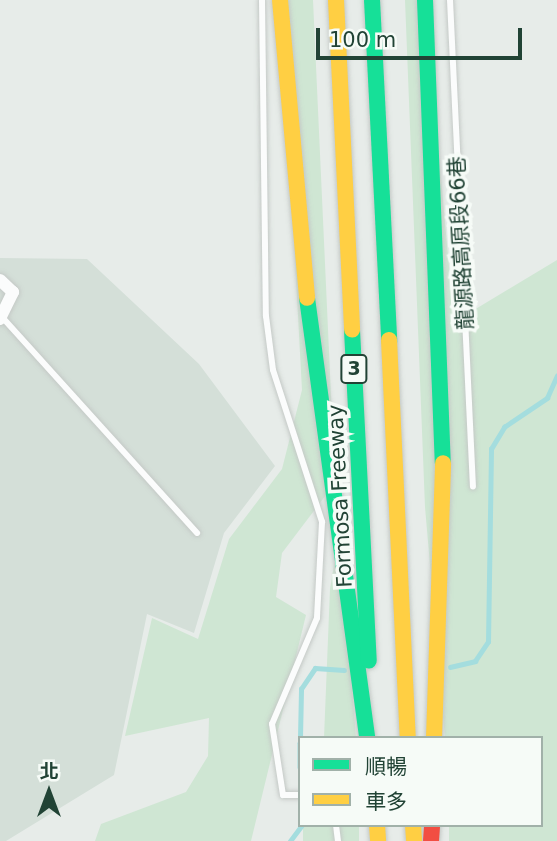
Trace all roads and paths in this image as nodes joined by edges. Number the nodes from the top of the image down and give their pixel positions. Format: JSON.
{"nodes":[{"id":1,"x":262,"y":0,"type":"edge"},
{"id":2,"x":280,"y":0,"type":"edge"},
{"id":3,"x":336,"y":0,"type":"edge"},
{"id":4,"x":372,"y":0,"type":"edge"},
{"id":5,"x":425,"y":0,"type":"edge"},
{"id":6,"x":450,"y":0,"type":"edge"},
{"id":7,"x":0,"y":280,"type":"edge"},
{"id":8,"x":1,"y":318,"type":"edge"},
{"id":9,"x":473,"y":486,"type":"dead end"},
{"id":10,"x":197,"y":533,"type":"dead end"},
{"id":11,"x":367,"y":736,"type":"edge"},
{"id":12,"x":373,"y":736,"type":"edge"},
{"id":13,"x":408,"y":736,"type":"edge"},
{"id":14,"x":434,"y":736,"type":"edge"},
{"id":15,"x":297,"y":795,"type":"edge"}],
"edges":[{"from":1,"to":15,"type":"lane"},
{"from":2,"to":11,"type":"highway"},
{"from":3,"to":12,"type":"highway","name":"Formosa Freeway","number":"3"},
{"from":4,"to":13,"type":"highway","number":"3"},
{"from":5,"to":14,"type":"highway"},
{"from":6,"to":9,"type":"lane","name":"龍源路高原段66巷"},
{"from":7,"to":8,"type":"street"},
{"from":8,"to":10,"type":"lane"}]}
